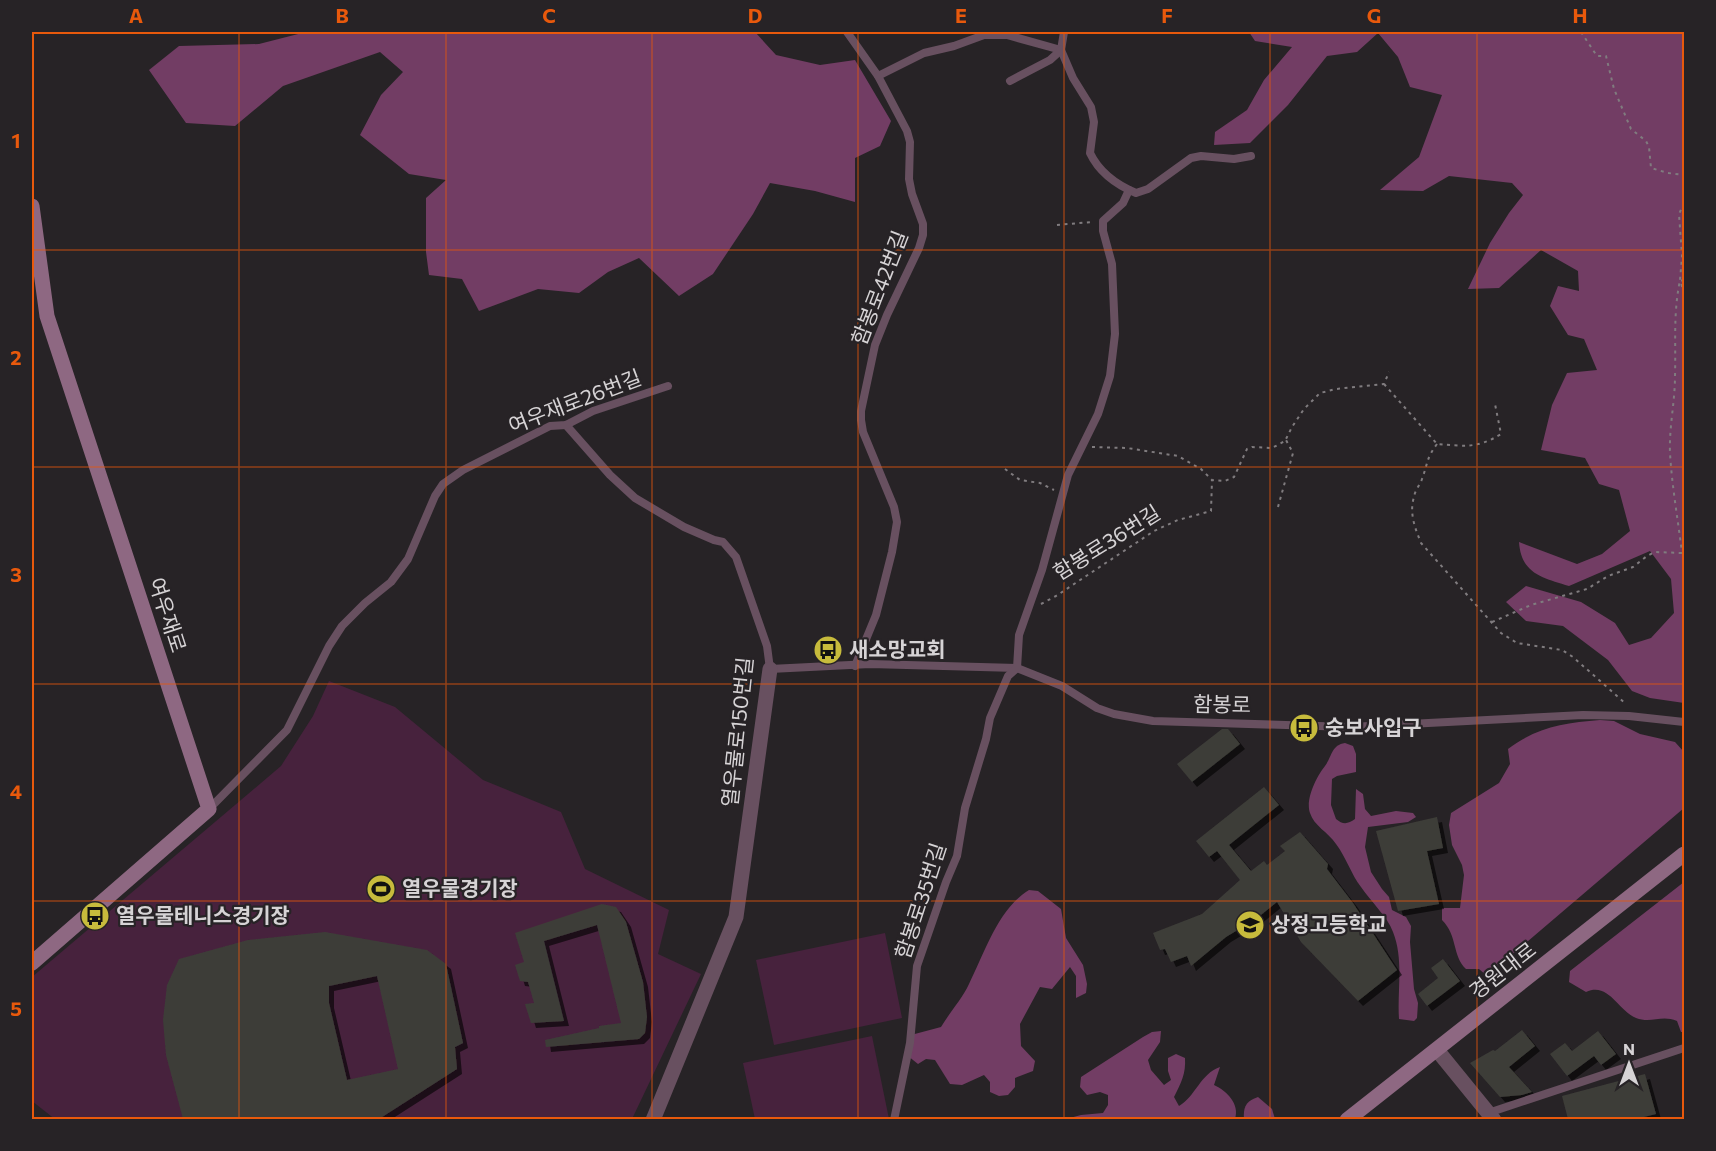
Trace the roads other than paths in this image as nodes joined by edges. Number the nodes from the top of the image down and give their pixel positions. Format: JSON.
{"nodes":[{"id":1,"x":847,"y":32,"type":"edge"},
{"id":2,"x":1064,"y":32,"type":"edge"},
{"id":3,"x":1061,"y":50,"type":"junction"},
{"id":4,"x":878,"y":76,"type":"junction"},
{"id":5,"x":1010,"y":81,"type":"dead end"},
{"id":6,"x":1251,"y":156,"type":"dead end"},
{"id":7,"x":1129,"y":190,"type":"junction"},
{"id":8,"x":32,"y":206,"type":"edge"},
{"id":9,"x":668,"y":386,"type":"dead end"},
{"id":10,"x":566,"y":425,"type":"junction"},
{"id":11,"x":855,"y":666,"type":"junction"},
{"id":12,"x":1017,"y":668,"type":"junction"},
{"id":13,"x":770,"y":669,"type":"junction"},
{"id":14,"x":1684,"y":722,"type":"edge"},
{"id":15,"x":209,"y":809,"type":"junction"},
{"id":16,"x":1684,"y":854,"type":"edge"},
{"id":17,"x":32,"y":963,"type":"edge"},
{"id":18,"x":1684,"y":1048,"type":"edge"},
{"id":19,"x":1437,"y":1050,"type":"junction"},
{"id":20,"x":1491,"y":1116,"type":"edge"},
{"id":21,"x":653,"y":1119,"type":"edge"},
{"id":22,"x":894,"y":1119,"type":"edge"},
{"id":23,"x":1347,"y":1119,"type":"edge"}],
"edges":[{"from":1,"to":4,"type":"lane","name":"함봉로42번길"},
{"from":2,"to":3,"type":"lane"},
{"from":3,"to":4,"type":"lane"},
{"from":3,"to":5,"type":"lane"},
{"from":3,"to":7,"type":"lane"},
{"from":4,"to":11,"type":"lane","name":"함봉로42번길"},
{"from":6,"to":7,"type":"lane"},
{"from":7,"to":12,"type":"lane","name":"함봉로36번길"},
{"from":8,"to":15,"type":"street","name":"여우재로"},
{"from":9,"to":10,"type":"lane","name":"여우재로26번길"},
{"from":10,"to":13,"type":"lane","name":"열우물로150번길"},
{"from":10,"to":15,"type":"lane","name":"여우재로26번길"},
{"from":11,"to":12,"type":"lane","name":"함봉로"},
{"from":11,"to":13,"type":"lane","name":"함봉로"},
{"from":12,"to":14,"type":"lane","name":"함봉로"},
{"from":12,"to":22,"type":"lane","name":"함봉로35번길"},
{"from":13,"to":21,"type":"street","name":"열우물로150번길"},
{"from":15,"to":17,"type":"street"},
{"from":16,"to":19,"type":"street","name":"경원대로"},
{"from":18,"to":20,"type":"lane"},
{"from":19,"to":20,"type":"street"},
{"from":19,"to":23,"type":"street","name":"경원대로"}]}
